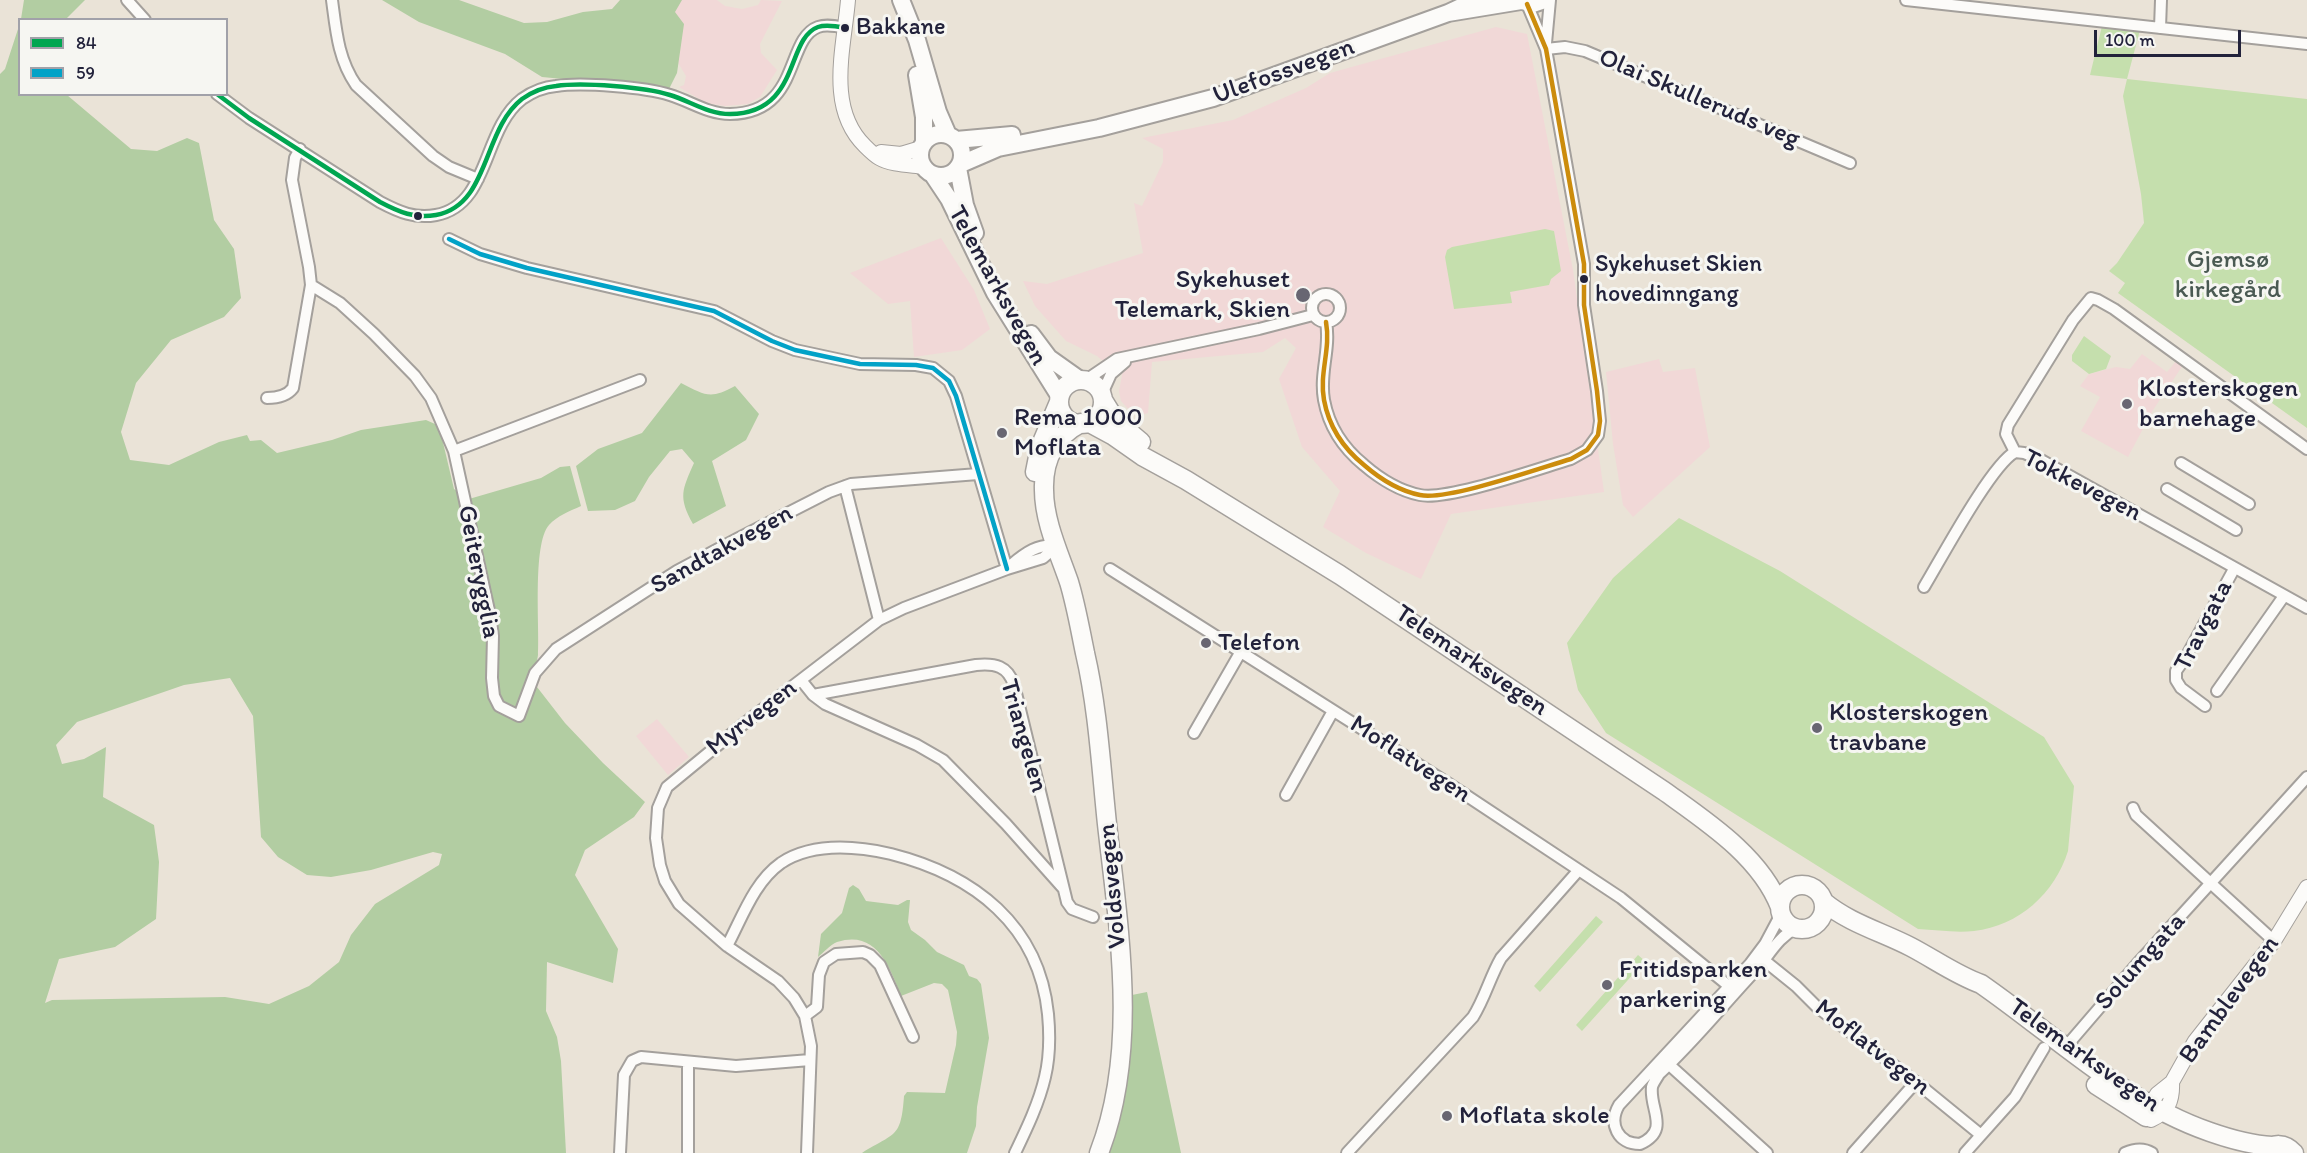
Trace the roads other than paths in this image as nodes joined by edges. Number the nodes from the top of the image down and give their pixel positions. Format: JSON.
{"nodes":[{"id":1,"x":127,"y":0,"type":"edge"},
{"id":2,"x":332,"y":0,"type":"edge"},
{"id":3,"x":848,"y":0,"type":"edge"},
{"id":4,"x":1476,"y":0,"type":"edge"},
{"id":5,"x":1545,"y":0,"type":"edge"},
{"id":6,"x":1550,"y":0,"type":"edge"},
{"id":7,"x":1906,"y":0,"type":"edge"},
{"id":8,"x":2161,"y":0,"type":"edge"},
{"id":9,"x":1522,"y":2,"type":"edge"},
{"id":10,"x":903,"y":6,"type":"edge"},
{"id":11,"x":1448,"y":13,"type":"junction"},
{"id":12,"x":143,"y":18,"type":"edge"},
{"id":13,"x":845,"y":28,"type":"junction"},
{"id":14,"x":2160,"y":28,"type":"junction"},
{"id":15,"x":2307,"y":44,"type":"edge"},
{"id":16,"x":1546,"y":50,"type":"junction"},
{"id":17,"x":220,"y":96,"type":"edge"},
{"id":18,"x":1117,"y":122,"type":"junction"},
{"id":19,"x":952,"y":138,"type":"junction"},
{"id":20,"x":863,"y":144,"type":"junction"},
{"id":21,"x":922,"y":146,"type":"junction"},
{"id":22,"x":300,"y":149,"type":"junction"},
{"id":23,"x":1850,"y":163,"type":"dead end"},
{"id":24,"x":959,"y":166,"type":"junction"},
{"id":25,"x":928,"y":171,"type":"junction"},
{"id":26,"x":478,"y":179,"type":"junction"},
{"id":27,"x":449,"y":239,"type":"dead end"},
{"id":28,"x":311,"y":285,"type":"junction"},
{"id":29,"x":1313,"y":315,"type":"junction"},
{"id":30,"x":1326,"y":322,"type":"junction"},
{"id":31,"x":1135,"y":355,"type":"junction"},
{"id":32,"x":640,"y":380,"type":"dead end"},
{"id":33,"x":1083,"y":380,"type":"junction"},
{"id":34,"x":1103,"y":397,"type":"junction"},
{"id":35,"x":267,"y":398,"type":"dead end"},
{"id":36,"x":1060,"y":400,"type":"junction"},
{"id":37,"x":1084,"y":423,"type":"junction"},
{"id":38,"x":2307,"y":450,"type":"edge"},
{"id":39,"x":454,"y":451,"type":"junction"},
{"id":40,"x":2015,"y":452,"type":"junction"},
{"id":41,"x":2181,"y":463,"type":"dead end"},
{"id":42,"x":978,"y":474,"type":"junction"},
{"id":43,"x":1186,"y":480,"type":"junction"},
{"id":44,"x":845,"y":486,"type":"junction"},
{"id":45,"x":2167,"y":489,"type":"dead end"},
{"id":46,"x":2249,"y":504,"type":"dead end"},
{"id":47,"x":2236,"y":530,"type":"dead end"},
{"id":48,"x":1050,"y":548,"type":"junction"},
{"id":49,"x":1007,"y":569,"type":"junction"},
{"id":50,"x":1110,"y":569,"type":"dead end"},
{"id":51,"x":2234,"y":569,"type":"junction"},
{"id":52,"x":1924,"y":587,"type":"dead end"},
{"id":53,"x":2284,"y":596,"type":"junction"},
{"id":54,"x":2307,"y":608,"type":"edge"},
{"id":55,"x":879,"y":620,"type":"junction"},
{"id":56,"x":1240,"y":652,"type":"junction"},
{"id":57,"x":801,"y":680,"type":"junction"},
{"id":58,"x":2217,"y":691,"type":"dead end"},
{"id":59,"x":813,"y":695,"type":"junction"},
{"id":60,"x":2205,"y":706,"type":"dead end"},
{"id":61,"x":1333,"y":711,"type":"junction"},
{"id":62,"x":519,"y":716,"type":"joint"},
{"id":63,"x":1194,"y":733,"type":"dead end"},
{"id":64,"x":2307,"y":777,"type":"edge"},
{"id":65,"x":1286,"y":795,"type":"dead end"},
{"id":66,"x":2133,"y":808,"type":"dead end"},
{"id":67,"x":1745,"y":856,"type":"junction"},
{"id":68,"x":1578,"y":871,"type":"junction"},
{"id":69,"x":2212,"y":884,"type":"junction"},
{"id":70,"x":1794,"y":886,"type":"junction"},
{"id":71,"x":2307,"y":887,"type":"edge"},
{"id":72,"x":1063,"y":889,"type":"junction"},
{"id":73,"x":1824,"y":902,"type":"junction"},
{"id":74,"x":1781,"y":910,"type":"junction"},
{"id":75,"x":1093,"y":917,"type":"dead end"},
{"id":76,"x":1815,"y":925,"type":"junction"},
{"id":77,"x":1796,"y":928,"type":"junction"},
{"id":78,"x":1877,"y":932,"type":"junction"},
{"id":79,"x":2274,"y":941,"type":"junction"},
{"id":80,"x":727,"y":946,"type":"junction"},
{"id":81,"x":1760,"y":957,"type":"junction"},
{"id":82,"x":1732,"y":988,"type":"junction"},
{"id":83,"x":805,"y":1016,"type":"junction"},
{"id":84,"x":913,"y":1037,"type":"dead end"},
{"id":85,"x":2070,"y":1042,"type":"dead end"},
{"id":86,"x":2044,"y":1048,"type":"dead end"},
{"id":87,"x":810,"y":1060,"type":"junction"},
{"id":88,"x":1666,"y":1062,"type":"junction"},
{"id":89,"x":688,"y":1063,"type":"junction"},
{"id":90,"x":1916,"y":1082,"type":"junction"},
{"id":91,"x":2155,"y":1113,"type":"junction"},
{"id":92,"x":1981,"y":1135,"type":"junction"},
{"id":93,"x":2268,"y":1150,"type":"edge"},
{"id":94,"x":620,"y":1153,"type":"edge"},
{"id":95,"x":687,"y":1153,"type":"edge"},
{"id":96,"x":807,"y":1153,"type":"edge"},
{"id":97,"x":1015,"y":1153,"type":"edge"},
{"id":98,"x":1099,"y":1153,"type":"edge"},
{"id":99,"x":1347,"y":1153,"type":"edge"},
{"id":100,"x":1767,"y":1153,"type":"edge"},
{"id":101,"x":1853,"y":1153,"type":"edge"},
{"id":102,"x":1965,"y":1153,"type":"edge"},
{"id":103,"x":2125,"y":1153,"type":"edge"},
{"id":104,"x":2152,"y":1153,"type":"edge"},
{"id":105,"x":2246,"y":1153,"type":"edge"},
{"id":106,"x":2294,"y":1153,"type":"edge"}],
"edges":[{"from":1,"to":12,"type":"street"},
{"from":2,"to":26,"type":"street"},
{"from":3,"to":13,"type":"street"},
{"from":4,"to":11,"type":"main road","name":"Ulefossvegen"},
{"from":5,"to":9,"type":"main road","name":"Ulefossvegen"},
{"from":6,"to":16,"type":"street"},
{"from":7,"to":14,"type":"street"},
{"from":8,"to":14,"type":"street"},
{"from":9,"to":11,"type":"main road","name":"Ulefossvegen"},
{"from":9,"to":16,"type":"street"},
{"from":10,"to":19,"type":"main road"},
{"from":10,"to":21,"type":"main road"},
{"from":11,"to":18,"type":"main road","name":"Ulefossvegen"},
{"from":13,"to":20,"type":"street"},
{"from":13,"to":26,"type":"street"},
{"from":14,"to":15,"type":"street"},
{"from":16,"to":23,"type":"street","name":"Olai Skulleruds veg"},
{"from":16,"to":30,"type":"street"},
{"from":17,"to":22,"type":"street"},
{"from":18,"to":19,"type":"main road","name":"Ulefossvegen"},
{"from":18,"to":24,"type":"main road","name":"Ulefossvegen"},
{"from":19,"to":21,"type":"main road"},
{"from":19,"to":24,"type":"main road"},
{"from":20,"to":21,"type":"street"},
{"from":20,"to":25,"type":"street"},
{"from":21,"to":25,"type":"main road"},
{"from":22,"to":26,"type":"street"},
{"from":22,"to":28,"type":"street"},
{"from":24,"to":25,"type":"main road"},
{"from":24,"to":33,"type":"main road","name":"Telemarksvegen"},
{"from":25,"to":36,"type":"main road","name":"Telemarksvegen"},
{"from":27,"to":42,"type":"street"},
{"from":28,"to":35,"type":"street"},
{"from":28,"to":39,"type":"street","name":"Geiterygglia"},
{"from":29,"to":30,"type":"street"},
{"from":29,"to":30,"type":"street"},
{"from":29,"to":31,"type":"street"},
{"from":31,"to":33,"type":"street"},
{"from":31,"to":34,"type":"street"},
{"from":32,"to":39,"type":"street"},
{"from":33,"to":34,"type":"highway"},
{"from":33,"to":36,"type":"highway"},
{"from":34,"to":37,"type":"highway"},
{"from":34,"to":43,"type":"highway","name":"Telemarksvegen"},
{"from":36,"to":37,"type":"highway"},
{"from":36,"to":48,"type":"highway","name":"Voldsvegen"},
{"from":37,"to":43,"type":"highway","name":"Telemarksvegen"},
{"from":37,"to":48,"type":"highway","name":"Voldsvegen"},
{"from":38,"to":40,"type":"street","name":"Tokkevegen"},
{"from":39,"to":62,"type":"street","name":"Geiterygglia"},
{"from":40,"to":51,"type":"street","name":"Tokkevegen"},
{"from":40,"to":52,"type":"street"},
{"from":41,"to":46,"type":"street"},
{"from":42,"to":44,"type":"street","name":"Sandtakvegen"},
{"from":42,"to":49,"type":"street"},
{"from":43,"to":67,"type":"highway","name":"Telemarksvegen"},
{"from":44,"to":55,"type":"street"},
{"from":44,"to":62,"type":"street","name":"Sandtakvegen"},
{"from":45,"to":47,"type":"street"},
{"from":48,"to":49,"type":"street","name":"Myrvegen"},
{"from":48,"to":98,"type":"highway","name":"Voldsvegen"},
{"from":49,"to":55,"type":"street","name":"Myrvegen"},
{"from":50,"to":56,"type":"street","name":"Moflatvegen"},
{"from":51,"to":53,"type":"street","name":"Tokkevegen"},
{"from":51,"to":60,"type":"street","name":"Travgata"},
{"from":53,"to":54,"type":"street","name":"Tokkevegen"},
{"from":53,"to":58,"type":"street","name":"Travgata"},
{"from":55,"to":57,"type":"street","name":"Myrvegen"},
{"from":56,"to":61,"type":"street","name":"Moflatvegen"},
{"from":56,"to":63,"type":"street"},
{"from":57,"to":59,"type":"street","name":"Triangelen"},
{"from":57,"to":80,"type":"street","name":"Myrvegen"},
{"from":59,"to":72,"type":"street","name":"Triangelen"},
{"from":59,"to":72,"type":"street","name":"Triangelen"},
{"from":61,"to":65,"type":"street"},
{"from":61,"to":68,"type":"street","name":"Moflatvegen"},
{"from":64,"to":69,"type":"street","name":"Solumgata"},
{"from":66,"to":69,"type":"street"},
{"from":67,"to":70,"type":"highway","name":"Telemarksvegen"},
{"from":67,"to":74,"type":"highway","name":"Telemarksvegen"},
{"from":68,"to":82,"type":"street","name":"Moflatvegen"},
{"from":68,"to":99,"type":"street"},
{"from":69,"to":79,"type":"street"},
{"from":69,"to":85,"type":"street","name":"Solumgata"},
{"from":70,"to":73,"type":"highway","name":"Telemarksvegen"},
{"from":70,"to":74,"type":"highway"},
{"from":71,"to":79,"type":"street","name":"Bamblevegen"},
{"from":72,"to":75,"type":"street","name":"Triangelen"},
{"from":73,"to":76,"type":"highway"},
{"from":73,"to":78,"type":"highway","name":"Telemarksvegen"},
{"from":74,"to":77,"type":"highway","name":"Telemarksvegen"},
{"from":74,"to":81,"type":"street"},
{"from":76,"to":77,"type":"highway","name":"Telemarksvegen"},
{"from":76,"to":78,"type":"highway","name":"Telemarksvegen"},
{"from":77,"to":81,"type":"street"},
{"from":78,"to":91,"type":"highway","name":"Telemarksvegen"},
{"from":79,"to":91,"type":"street","name":"Bamblevegen"},
{"from":80,"to":83,"type":"street","name":"Myrvegen"},
{"from":80,"to":97,"type":"street"},
{"from":81,"to":82,"type":"street"},
{"from":81,"to":90,"type":"street","name":"Moflatvegen"},
{"from":82,"to":88,"type":"street"},
{"from":83,"to":84,"type":"street"},
{"from":83,"to":87,"type":"street"},
{"from":86,"to":92,"type":"street"},
{"from":87,"to":89,"type":"street"},
{"from":87,"to":96,"type":"street"},
{"from":88,"to":88,"type":"street"},
{"from":88,"to":100,"type":"street"},
{"from":89,"to":94,"type":"street"},
{"from":89,"to":95,"type":"street"},
{"from":90,"to":92,"type":"street","name":"Moflatvegen"},
{"from":90,"to":101,"type":"street"},
{"from":91,"to":93,"type":"highway","name":"Telemarksvegen"},
{"from":91,"to":105,"type":"highway","name":"Telemarksvegen"},
{"from":92,"to":102,"type":"street"},
{"from":93,"to":106,"type":"highway","name":"Telemarksvegen"},
{"from":103,"to":104,"type":"street"}]}
